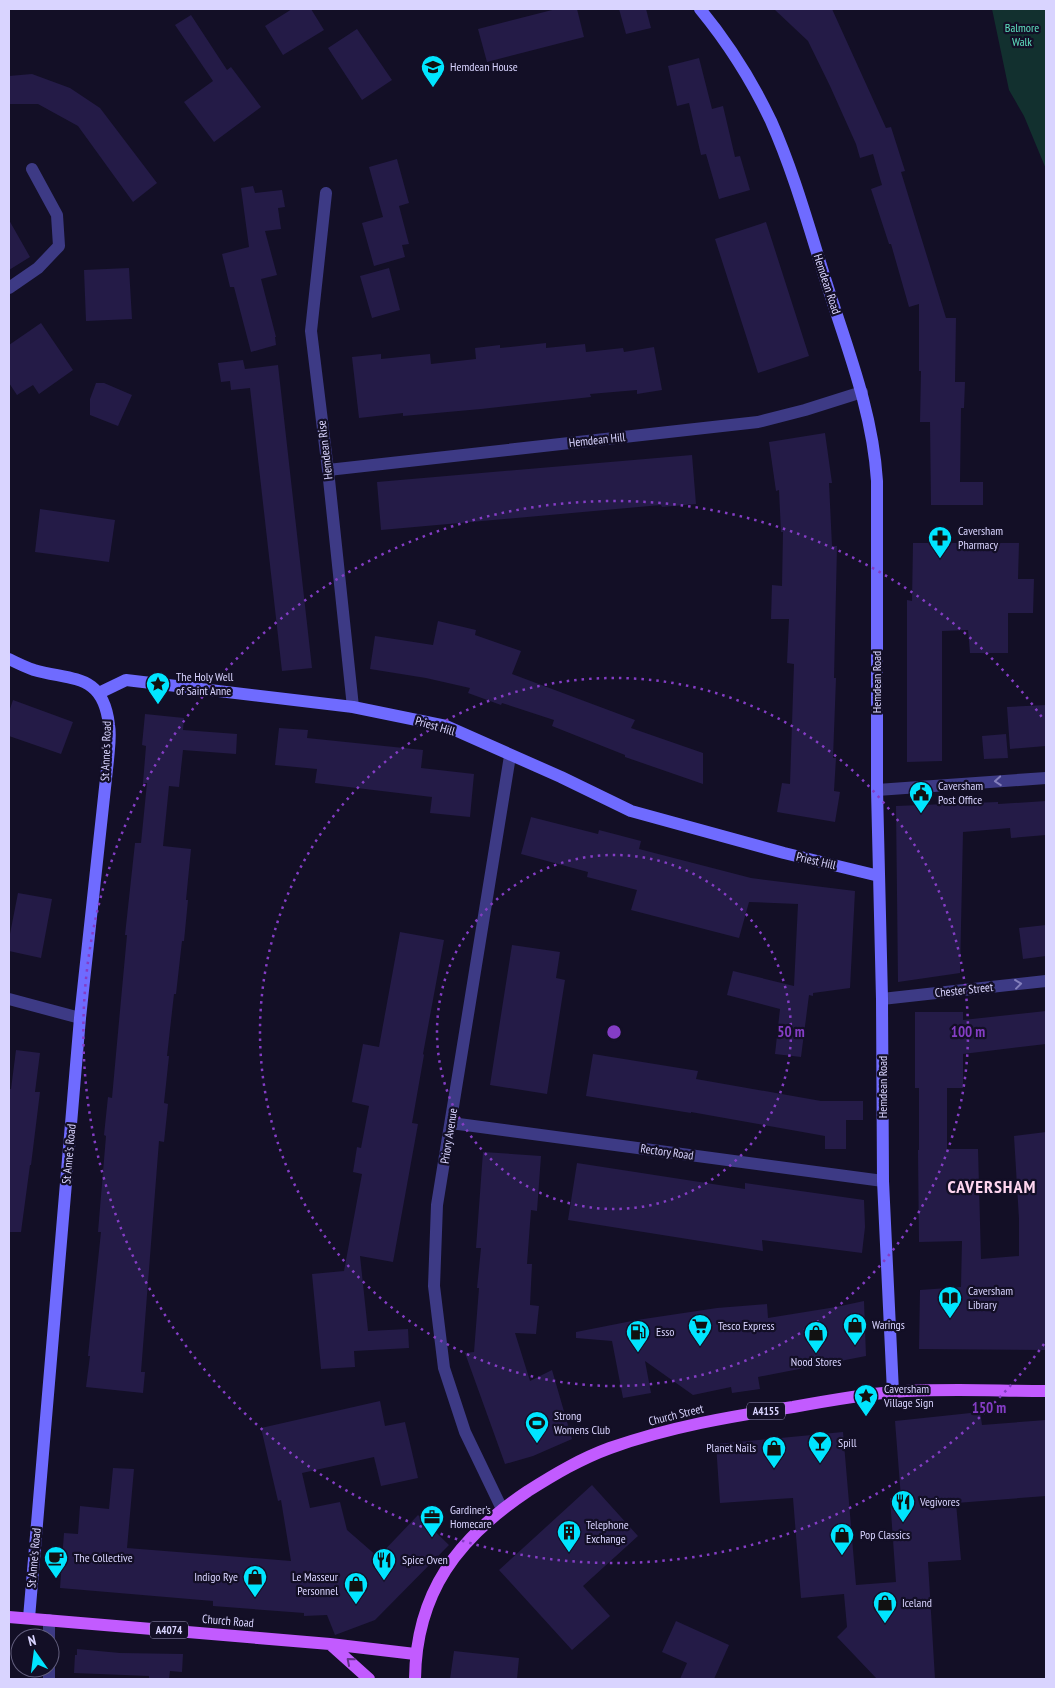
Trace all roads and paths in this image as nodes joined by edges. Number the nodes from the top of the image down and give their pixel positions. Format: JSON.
{"nodes":[{"id":1,"x":700,"y":9,"type":"edge"},
{"id":2,"x":32,"y":169,"type":"dead end"},
{"id":3,"x":326,"y":193,"type":"dead end"},
{"id":4,"x":9,"y":288,"type":"edge"},
{"id":5,"x":862,"y":392,"type":"junction"},
{"id":6,"x":328,"y":470,"type":"junction"},
{"id":7,"x":9,"y":659,"type":"edge"},
{"id":8,"x":99,"y":693,"type":"junction"},
{"id":9,"x":353,"y":707,"type":"junction"},
{"id":10,"x":510,"y":756,"type":"junction"},
{"id":11,"x":1046,"y":778,"type":"edge"},
{"id":12,"x":878,"y":790,"type":"junction"},
{"id":13,"x":879,"y":876,"type":"junction"},
{"id":14,"x":1046,"y":981,"type":"edge"},
{"id":15,"x":9,"y":999,"type":"edge"},
{"id":16,"x":882,"y":1000,"type":"junction"},
{"id":17,"x":80,"y":1018,"type":"junction"},
{"id":18,"x":451,"y":1123,"type":"junction"},
{"id":19,"x":883,"y":1181,"type":"junction"},
{"id":20,"x":1046,"y":1391,"type":"edge"},
{"id":21,"x":893,"y":1392,"type":"junction"},
{"id":22,"x":502,"y":1508,"type":"junction"},
{"id":23,"x":9,"y":1617,"type":"edge"},
{"id":24,"x":29,"y":1618,"type":"junction"},
{"id":25,"x":49,"y":1620,"type":"junction"},
{"id":26,"x":49,"y":1628,"type":"edge"},
{"id":27,"x":330,"y":1644,"type":"junction"},
{"id":28,"x":415,"y":1654,"type":"junction"},
{"id":29,"x":369,"y":1679,"type":"edge"},
{"id":30,"x":415,"y":1679,"type":"edge"}],
"edges":[{"from":1,"to":5,"type":"street","name":"Hemdean Road"},
{"from":2,"to":4,"type":"street"},
{"from":3,"to":6,"type":"street","name":"Hemdean Rise"},
{"from":5,"to":6,"type":"street","name":"Hemdean Hill"},
{"from":5,"to":12,"type":"street","name":"Hemdean Road"},
{"from":6,"to":9,"type":"street","name":"Hemdean Rise"},
{"from":7,"to":8,"type":"street"},
{"from":8,"to":9,"type":"street","name":"Priest Hill"},
{"from":8,"to":17,"type":"street","name":"St Anne's Road"},
{"from":9,"to":10,"type":"street","name":"Priest Hill"},
{"from":10,"to":13,"type":"street","name":"Priest Hill"},
{"from":10,"to":18,"type":"street","name":"Priory Avenue"},
{"from":11,"to":12,"type":"street","one_way":true},
{"from":12,"to":13,"type":"street","name":"Hemdean Road"},
{"from":13,"to":16,"type":"street","name":"Hemdean Road"},
{"from":16,"to":14,"type":"street","name":"Chester Street","one_way":true},
{"from":15,"to":17,"type":"street"},
{"from":16,"to":19,"type":"street","name":"Hemdean Road"},
{"from":17,"to":24,"type":"street","name":"St Anne's Road"},
{"from":18,"to":19,"type":"street","name":"Rectory Road"},
{"from":18,"to":22,"type":"street","name":"Priory Avenue"},
{"from":19,"to":21,"type":"street","name":"Hemdean Road"},
{"from":20,"to":21,"type":"main road","name":"Church Street","number":"A4155"},
{"from":21,"to":22,"type":"main road","name":"Church Street","number":"A4155"},
{"from":22,"to":28,"type":"main road","name":"Church Street","number":"A4155"},
{"from":23,"to":24,"type":"main road","name":"Church Road","number":"A4074"},
{"from":24,"to":25,"type":"main road","name":"Church Road","number":"A4074"},
{"from":25,"to":26,"type":"street"},
{"from":25,"to":27,"type":"main road","name":"Church Road","number":"A4074"},
{"from":27,"to":28,"type":"main road","name":"Church Road","number":"A4074"},
{"from":29,"to":27,"type":"main road","one_way":true},
{"from":28,"to":30,"type":"main road","number":"A4155"}]}
